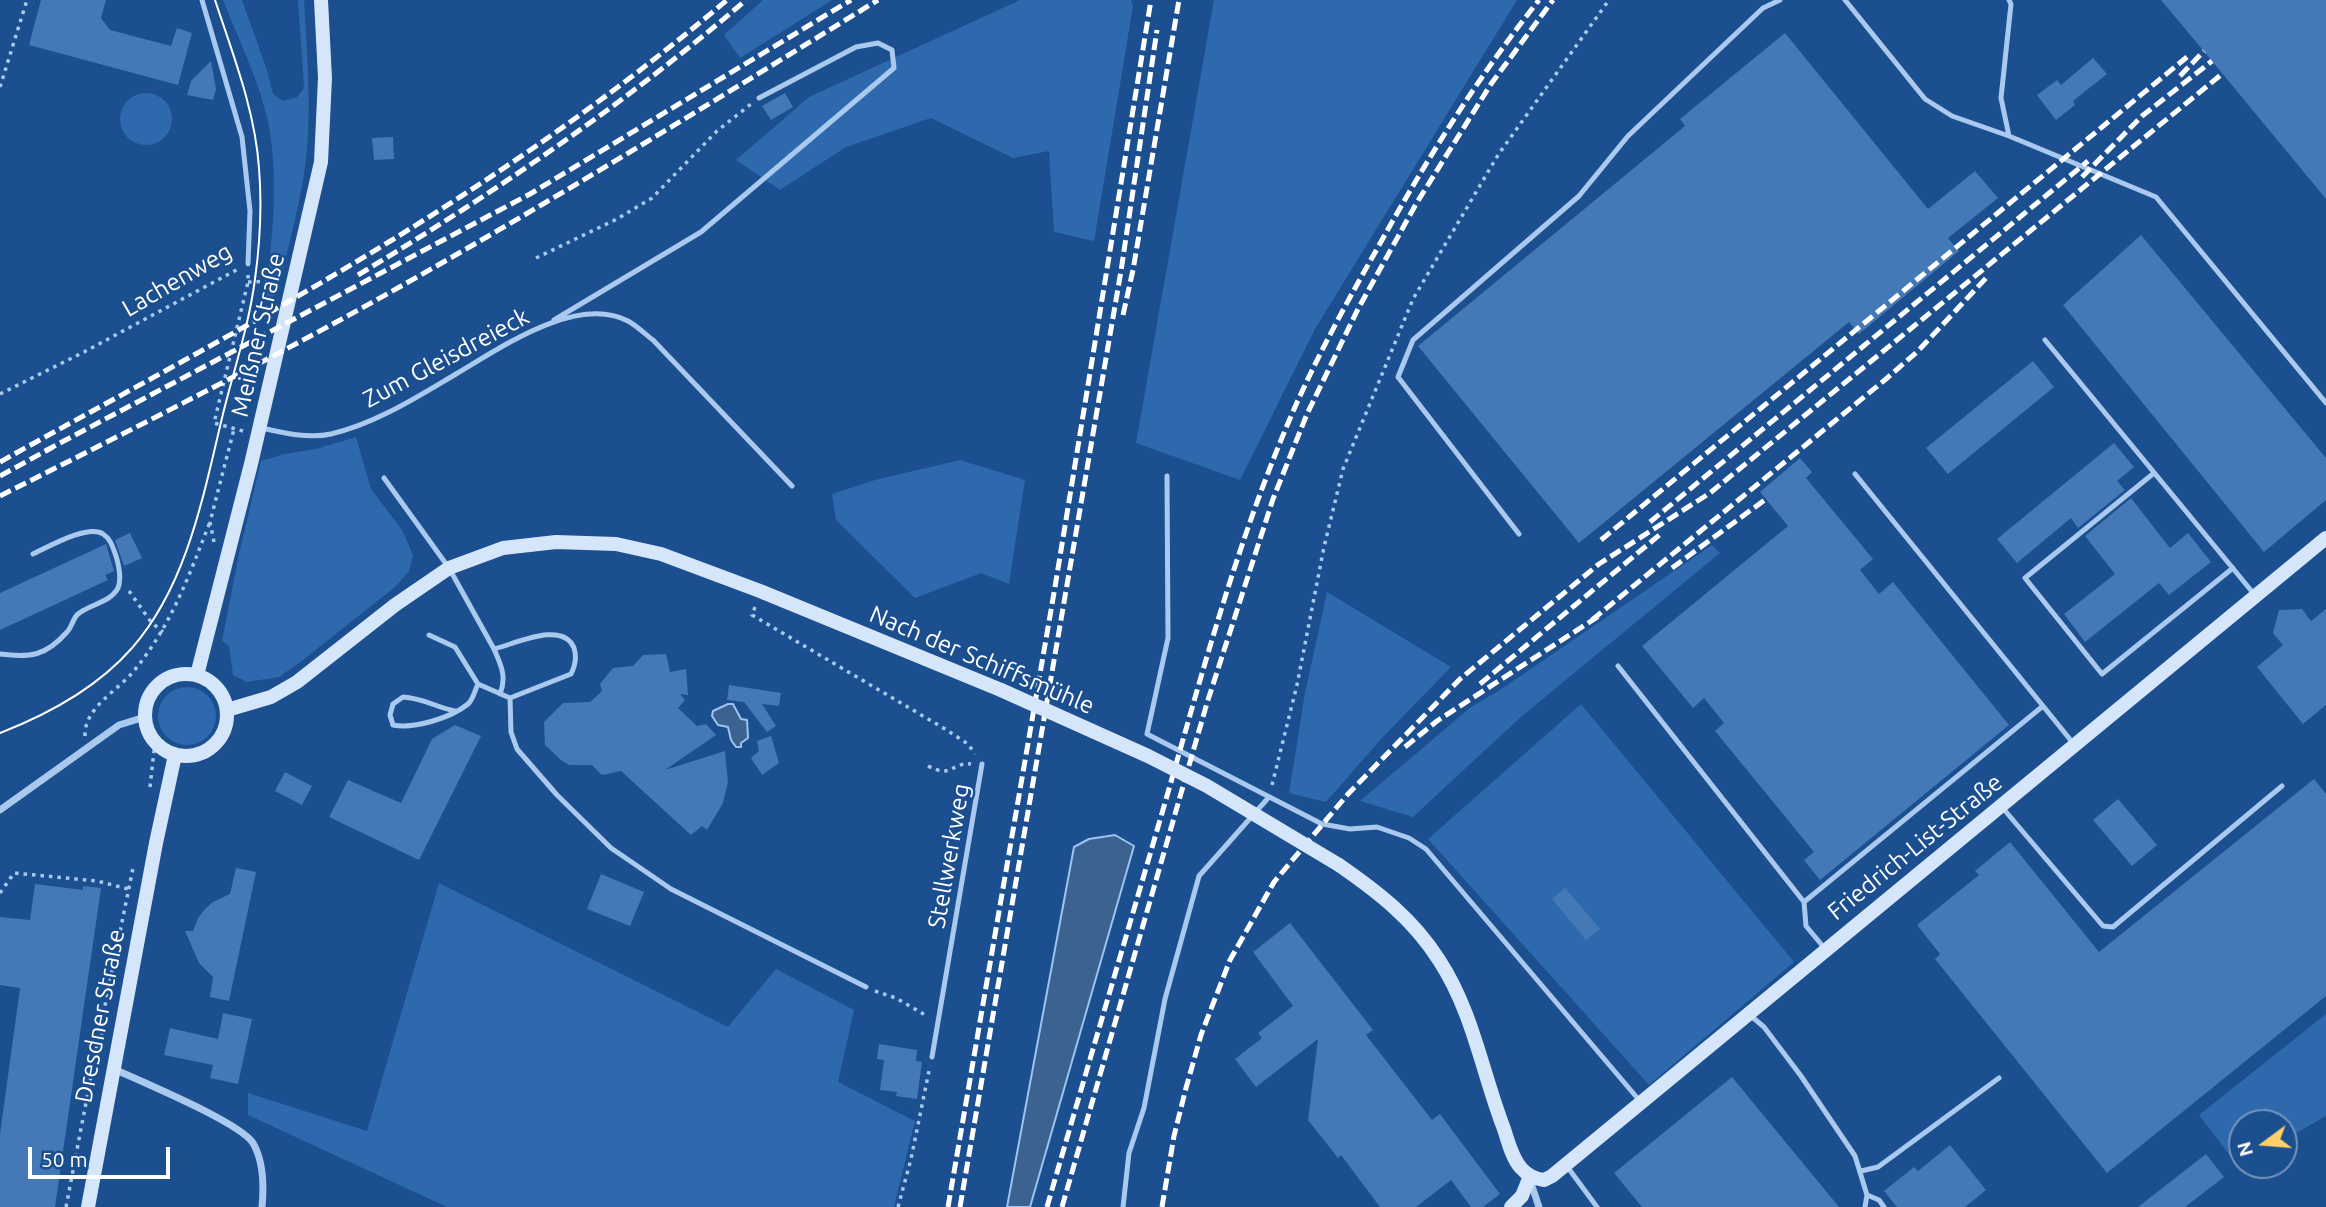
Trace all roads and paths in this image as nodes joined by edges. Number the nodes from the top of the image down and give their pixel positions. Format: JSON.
{"nodes":[{"id":1,"x":27,"y":0,"type":"edge"},
{"id":2,"x":202,"y":0,"type":"edge"},
{"id":3,"x":321,"y":0,"type":"edge"},
{"id":4,"x":1780,"y":0,"type":"edge"},
{"id":5,"x":1845,"y":0,"type":"edge"},
{"id":6,"x":2009,"y":0,"type":"edge"},
{"id":7,"x":0,"y":87,"type":"edge"},
{"id":8,"x":759,"y":98,"type":"joint"},
{"id":9,"x":2009,"y":136,"type":"junction"},
{"id":10,"x":536,"y":258,"type":"dead end"},
{"id":11,"x":248,"y":264,"type":"junction"},
{"id":12,"x":296,"y":273,"type":"junction"},
{"id":13,"x":248,"y":282,"type":"junction"},
{"id":14,"x":548,"y":324,"type":"junction"},
{"id":15,"x":2045,"y":340,"type":"dead end"},
{"id":16,"x":0,"y":394,"type":"edge"},
{"id":17,"x":2326,"y":403,"type":"edge"},
{"id":18,"x":234,"y":429,"type":"junction"},
{"id":19,"x":258,"y":431,"type":"junction"},
{"id":20,"x":2154,"y":473,"type":"junction"},
{"id":21,"x":1855,"y":474,"type":"dead end"},
{"id":22,"x":1167,"y":476,"type":"dead end"},
{"id":23,"x":384,"y":478,"type":"dead end"},
{"id":24,"x":792,"y":486,"type":"dead end"},
{"id":25,"x":210,"y":523,"type":"junction"},
{"id":26,"x":1519,"y":534,"type":"dead end"},
{"id":27,"x":2326,"y":538,"type":"edge"},
{"id":28,"x":33,"y":554,"type":"dead end"},
{"id":29,"x":226,"y":557,"type":"junction"},
{"id":30,"x":449,"y":568,"type":"junction"},
{"id":31,"x":2233,"y":568,"type":"junction"},
{"id":32,"x":118,"y":587,"type":"junction"},
{"id":33,"x":760,"y":591,"type":"junction"},
{"id":34,"x":2256,"y":596,"type":"junction"},
{"id":35,"x":163,"y":632,"type":"junction"},
{"id":36,"x":429,"y":635,"type":"dead end"},
{"id":37,"x":494,"y":649,"type":"junction"},
{"id":38,"x":0,"y":654,"type":"edge"},
{"id":39,"x":1618,"y":666,"type":"dead end"},
{"id":40,"x":197,"y":676,"type":"junction"},
{"id":41,"x":478,"y":684,"type":"junction"},
{"id":42,"x":500,"y":694,"type":"junction"},
{"id":43,"x":510,"y":698,"type":"junction"},
{"id":44,"x":2043,"y":706,"type":"junction"},
{"id":45,"x":227,"y":710,"type":"junction"},
{"id":46,"x":455,"y":711,"type":"junction"},
{"id":47,"x":145,"y":717,"type":"junction"},
{"id":48,"x":155,"y":742,"type":"junction"},
{"id":49,"x":2075,"y":745,"type":"junction"},
{"id":50,"x":86,"y":748,"type":"junction"},
{"id":51,"x":175,"y":755,"type":"junction"},
{"id":52,"x":982,"y":764,"type":"junction"},
{"id":53,"x":928,"y":766,"type":"dead end"},
{"id":54,"x":2282,"y":786,"type":"dead end"},
{"id":55,"x":148,"y":797,"type":"dead end"},
{"id":56,"x":1269,"y":797,"type":"junction"},
{"id":57,"x":2001,"y":806,"type":"junction"},
{"id":58,"x":0,"y":810,"type":"edge"},
{"id":59,"x":128,"y":889,"type":"dead end"},
{"id":60,"x":0,"y":893,"type":"edge"},
{"id":61,"x":1804,"y":902,"type":"junction"},
{"id":62,"x":1826,"y":950,"type":"junction"},
{"id":63,"x":866,"y":987,"type":"joint"},
{"id":64,"x":1749,"y":1014,"type":"junction"},
{"id":65,"x":940,"y":1018,"type":"junction"},
{"id":66,"x":99,"y":1035,"type":"dead end"},
{"id":67,"x":932,"y":1057,"type":"joint"},
{"id":68,"x":114,"y":1069,"type":"junction"},
{"id":69,"x":1999,"y":1077,"type":"dead end"},
{"id":70,"x":1641,"y":1102,"type":"junction"},
{"id":71,"x":1566,"y":1164,"type":"junction"},
{"id":72,"x":1861,"y":1171,"type":"junction"},
{"id":73,"x":1530,"y":1176,"type":"junction"},
{"id":74,"x":1867,"y":1195,"type":"junction"},
{"id":75,"x":66,"y":1207,"type":"edge"},
{"id":76,"x":88,"y":1207,"type":"edge"},
{"id":77,"x":262,"y":1207,"type":"edge"},
{"id":78,"x":898,"y":1207,"type":"edge"},
{"id":79,"x":1123,"y":1207,"type":"edge"},
{"id":80,"x":1511,"y":1207,"type":"edge"},
{"id":81,"x":1539,"y":1207,"type":"edge"},
{"id":82,"x":1597,"y":1207,"type":"edge"},
{"id":83,"x":1866,"y":1207,"type":"edge"},
{"id":84,"x":1884,"y":1207,"type":"edge"}],
"edges":[{"from":1,"to":7,"type":"path"},
{"from":2,"to":11,"type":"lane","name":"Lachenweg"},
{"from":3,"to":12,"type":"street","name":"Meißner Straße"},
{"from":4,"to":26,"type":"lane"},
{"from":5,"to":9,"type":"lane"},
{"from":6,"to":9,"type":"lane"},
{"from":8,"to":10,"type":"path"},
{"from":8,"to":14,"type":"lane"},
{"from":9,"to":17,"type":"lane"},
{"from":11,"to":13,"type":"path"},
{"from":11,"to":16,"type":"path","name":"Lachenweg"},
{"from":12,"to":13,"type":"path"},
{"from":12,"to":19,"type":"street","name":"Meißner Straße"},
{"from":13,"to":18,"type":"path"},
{"from":14,"to":19,"type":"lane","name":"Zum Gleisdreieck"},
{"from":14,"to":24,"type":"lane","name":"Zum Gleisdreieck"},
{"from":15,"to":20,"type":"lane"},
{"from":18,"to":19,"type":"path"},
{"from":18,"to":25,"type":"path"},
{"from":19,"to":29,"type":"street","name":"Meißner Straße"},
{"from":20,"to":31,"type":"lane"},
{"from":20,"to":31,"type":"lane"},
{"from":21,"to":44,"type":"lane"},
{"from":22,"to":56,"type":"lane"},
{"from":23,"to":30,"type":"lane"},
{"from":25,"to":29,"type":"path"},
{"from":25,"to":35,"type":"path"},
{"from":27,"to":34,"type":"street","name":"Friedrich-List-Straße"},
{"from":28,"to":32,"type":"lane"},
{"from":29,"to":40,"type":"street","name":"Meißner Straße"},
{"from":30,"to":33,"type":"street","name":"Nach der Schiffsmühle"},
{"from":30,"to":37,"type":"lane"},
{"from":30,"to":45,"type":"street","name":"Nach der Schiffsmühle"},
{"from":31,"to":34,"type":"lane"},
{"from":32,"to":35,"type":"path"},
{"from":32,"to":38,"type":"lane"},
{"from":33,"to":52,"type":"path","name":"Stellwerkweg"},
{"from":33,"to":73,"type":"street","name":"Nach der Schiffsmühle","bridge":true},
{"from":34,"to":49,"type":"street","name":"Friedrich-List-Straße"},
{"from":35,"to":50,"type":"path"},
{"from":36,"to":41,"type":"lane"},
{"from":37,"to":42,"type":"lane"},
{"from":37,"to":43,"type":"lane"},
{"from":39,"to":61,"type":"lane"},
{"from":40,"to":45,"type":"street"},
{"from":40,"to":47,"type":"street"},
{"from":41,"to":42,"type":"lane"},
{"from":41,"to":46,"type":"lane"},
{"from":42,"to":43,"type":"lane"},
{"from":43,"to":63,"type":"lane"},
{"from":44,"to":49,"type":"lane"},
{"from":44,"to":61,"type":"lane"},
{"from":45,"to":51,"type":"street"},
{"from":46,"to":46,"type":"lane"},
{"from":47,"to":48,"type":"street"},
{"from":47,"to":50,"type":"street"},
{"from":48,"to":51,"type":"street"},
{"from":48,"to":55,"type":"path"},
{"from":49,"to":57,"type":"street","name":"Friedrich-List-Straße"},
{"from":50,"to":58,"type":"street"},
{"from":51,"to":68,"type":"street","name":"Dresdner Straße"},
{"from":52,"to":53,"type":"path"},
{"from":52,"to":65,"type":"lane","name":"Stellwerkweg"},
{"from":54,"to":57,"type":"lane"},
{"from":56,"to":70,"type":"lane"},
{"from":56,"to":79,"type":"lane"},
{"from":57,"to":62,"type":"street","name":"Friedrich-List-Straße"},
{"from":59,"to":60,"type":"path"},
{"from":61,"to":62,"type":"lane"},
{"from":62,"to":64,"type":"street","name":"Friedrich-List-Straße"},
{"from":63,"to":65,"type":"path"},
{"from":64,"to":70,"type":"street","name":"Friedrich-List-Straße"},
{"from":64,"to":72,"type":"lane"},
{"from":65,"to":67,"type":"lane","name":"Stellwerkweg"},
{"from":66,"to":75,"type":"path"},
{"from":67,"to":78,"type":"path"},
{"from":68,"to":76,"type":"street","name":"Dresdner Straße"},
{"from":68,"to":77,"type":"street"},
{"from":69,"to":72,"type":"lane"},
{"from":70,"to":71,"type":"street","name":"Friedrich-List-Straße"},
{"from":71,"to":73,"type":"street","name":"Friedrich-List-Straße"},
{"from":71,"to":82,"type":"lane"},
{"from":72,"to":74,"type":"lane"},
{"from":73,"to":80,"type":"street"},
{"from":73,"to":81,"type":"street","name":"Nach der Schiffsmühle"},
{"from":74,"to":83,"type":"lane"},
{"from":74,"to":84,"type":"lane"}]}
